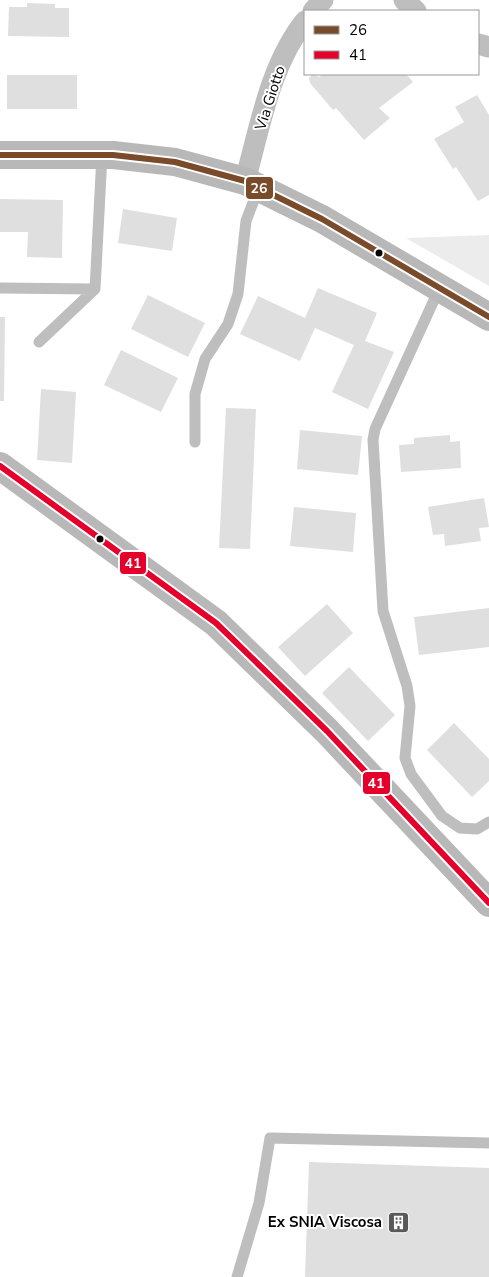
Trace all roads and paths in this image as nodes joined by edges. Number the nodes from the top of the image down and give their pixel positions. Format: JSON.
{"nodes":[{"id":1,"x":323,"y":0,"type":"edge"},
{"id":2,"x":404,"y":0,"type":"edge"},
{"id":3,"x":314,"y":10,"type":"edge"},
{"id":4,"x":415,"y":10,"type":"edge"},
{"id":5,"x":304,"y":22,"type":"edge"},
{"id":6,"x":0,"y":155,"type":"edge"},
{"id":7,"x":102,"y":155,"type":"junction"},
{"id":8,"x":252,"y":184,"type":"junction"},
{"id":9,"x":440,"y":287,"type":"junction"},
{"id":10,"x":0,"y":288,"type":"edge"},
{"id":11,"x":95,"y":290,"type":"junction"},
{"id":12,"x":489,"y":316,"type":"edge"},
{"id":13,"x":39,"y":342,"type":"dead end"},
{"id":14,"x":195,"y":442,"type":"dead end"},
{"id":15,"x":0,"y":466,"type":"edge"},
{"id":16,"x":489,"y":822,"type":"edge"},
{"id":17,"x":489,"y":903,"type":"edge"},
{"id":18,"x":489,"y":1143,"type":"edge"},
{"id":19,"x":237,"y":1277,"type":"edge"}],
"edges":[{"from":1,"to":3,"type":"street"},
{"from":2,"to":4,"type":"street"},
{"from":5,"to":8,"type":"street","name":"Via Giotto"},
{"from":6,"to":7,"type":"main road"},
{"from":7,"to":8,"type":"main road"},
{"from":7,"to":11,"type":"lane"},
{"from":8,"to":9,"type":"main road"},
{"from":8,"to":14,"type":"lane"},
{"from":9,"to":12,"type":"main road"},
{"from":9,"to":16,"type":"lane"},
{"from":10,"to":11,"type":"lane"},
{"from":11,"to":13,"type":"lane"},
{"from":15,"to":17,"type":"main road"},
{"from":18,"to":19,"type":"lane"}]}
